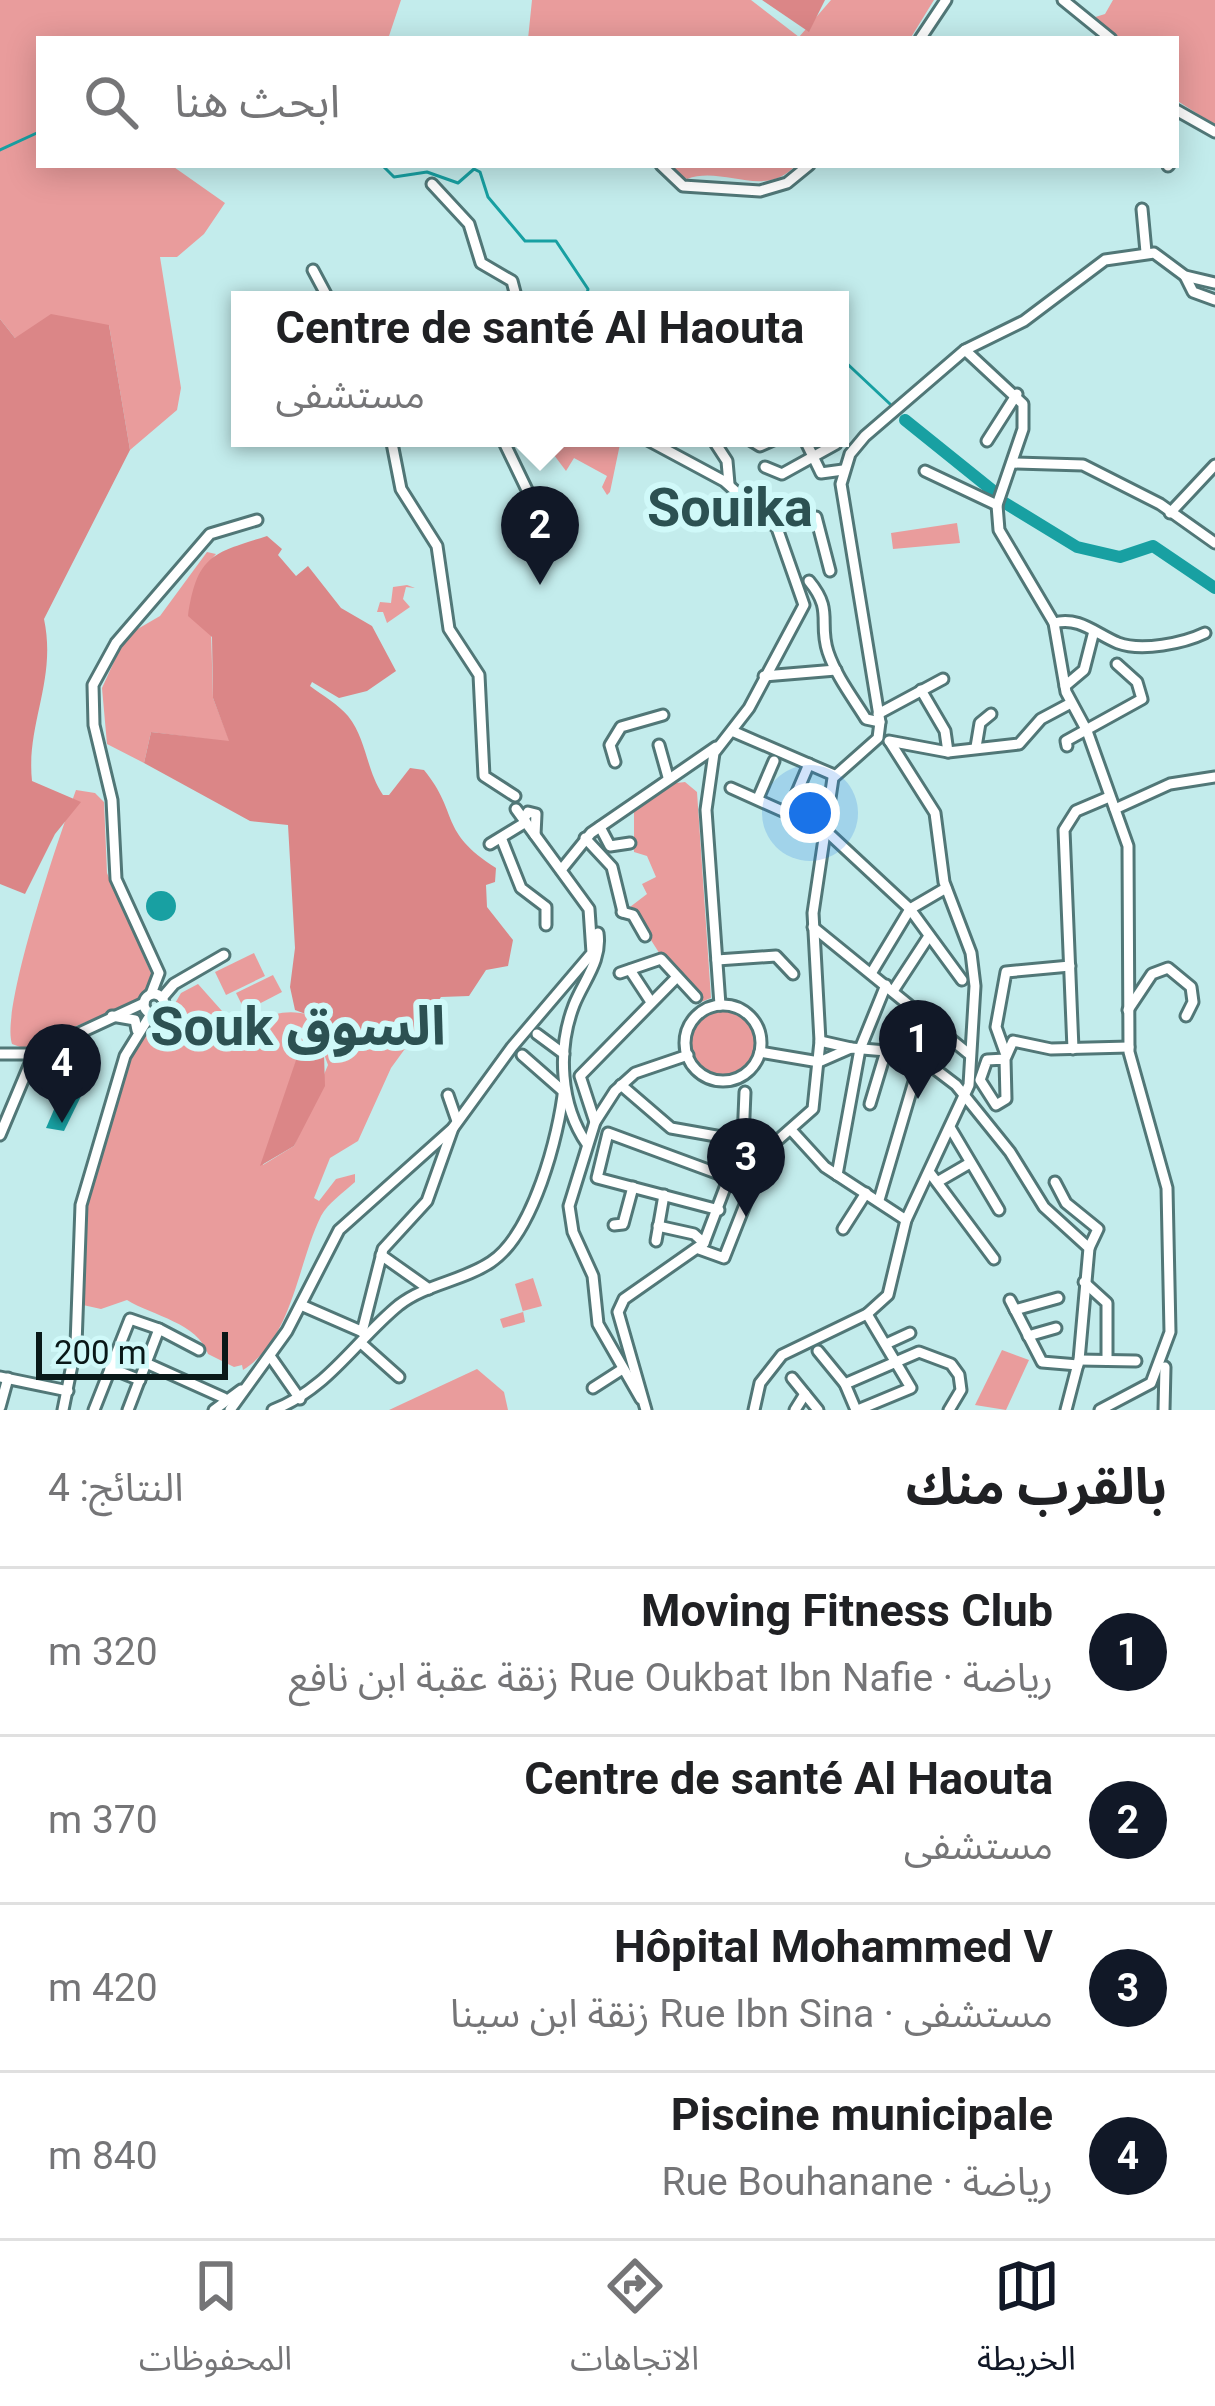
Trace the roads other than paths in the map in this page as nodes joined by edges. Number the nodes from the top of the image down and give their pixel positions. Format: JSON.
{"nodes":[{"id":1,"x":946,"y":0,"type":"edge"},
{"id":2,"x":1063,"y":0,"type":"edge"},
{"id":3,"x":922,"y":36,"type":"edge"},
{"id":4,"x":1107,"y":36,"type":"edge"},
{"id":5,"x":1179,"y":113,"type":"edge"},
{"id":6,"x":1215,"y":132,"type":"edge"},
{"id":7,"x":664,"y":168,"type":"edge"},
{"id":8,"x":805,"y":168,"type":"edge"},
{"id":9,"x":432,"y":184,"type":"dead end"},
{"id":10,"x":1142,"y":209,"type":"dead end"},
{"id":11,"x":1146,"y":252,"type":"junction"},
{"id":12,"x":313,"y":270,"type":"dead end"},
{"id":13,"x":1184,"y":276,"type":"junction"},
{"id":14,"x":1215,"y":283,"type":"edge"},
{"id":15,"x":324,"y":291,"type":"edge"},
{"id":16,"x":515,"y":291,"type":"edge"},
{"id":17,"x":1215,"y":300,"type":"edge"},
{"id":18,"x":965,"y":350,"type":"junction"},
{"id":19,"x":1017,"y":394,"type":"junction"},
{"id":20,"x":987,"y":441,"type":"dead end"},
{"id":21,"x":393,"y":447,"type":"edge"},
{"id":22,"x":509,"y":447,"type":"edge"},
{"id":23,"x":661,"y":447,"type":"edge"},
{"id":24,"x":718,"y":447,"type":"edge"},
{"id":25,"x":808,"y":447,"type":"edge"},
{"id":26,"x":829,"y":447,"type":"edge"},
{"id":27,"x":812,"y":455,"type":"junction"},
{"id":28,"x":1012,"y":463,"type":"junction"},
{"id":29,"x":1215,"y":465,"type":"edge"},
{"id":30,"x":764,"y":466,"type":"dead end"},
{"id":31,"x":843,"y":470,"type":"junction"},
{"id":32,"x":926,"y":471,"type":"dead end"},
{"id":33,"x":729,"y":484,"type":"junction"},
{"id":34,"x":529,"y":494,"type":"dead end"},
{"id":35,"x":998,"y":505,"type":"junction"},
{"id":36,"x":1170,"y":513,"type":"junction"},
{"id":37,"x":816,"y":517,"type":"dead end"},
{"id":38,"x":257,"y":520,"type":"dead end"},
{"id":39,"x":1215,"y":543,"type":"edge"},
{"id":40,"x":830,"y":571,"type":"dead end"},
{"id":41,"x":809,"y":581,"type":"dead end"},
{"id":42,"x":1054,"y":623,"type":"junction"},
{"id":43,"x":1094,"y":631,"type":"junction"},
{"id":44,"x":1205,"y":633,"type":"dead end"},
{"id":45,"x":1117,"y":664,"type":"dead end"},
{"id":46,"x":836,"y":670,"type":"junction"},
{"id":47,"x":764,"y":676,"type":"junction"},
{"id":48,"x":943,"y":679,"type":"dead end"},
{"id":49,"x":1065,"y":686,"type":"junction"},
{"id":50,"x":921,"y":690,"type":"junction"},
{"id":51,"x":1071,"y":703,"type":"junction"},
{"id":52,"x":992,"y":714,"type":"dead end"},
{"id":53,"x":663,"y":715,"type":"dead end"},
{"id":54,"x":879,"y":718,"type":"junction"},
{"id":55,"x":732,"y":731,"type":"junction"},
{"id":56,"x":1087,"y":731,"type":"junction"},
{"id":57,"x":884,"y":740,"type":"junction"},
{"id":58,"x":658,"y":745,"type":"dead end"},
{"id":59,"x":1067,"y":746,"type":"dead end"},
{"id":60,"x":716,"y":747,"type":"junction"},
{"id":61,"x":976,"y":747,"type":"junction"},
{"id":62,"x":948,"y":752,"type":"junction"},
{"id":63,"x":774,"y":761,"type":"dead end"},
{"id":64,"x":615,"y":762,"type":"dead end"},
{"id":65,"x":809,"y":764,"type":"junction"},
{"id":66,"x":834,"y":775,"type":"junction"},
{"id":67,"x":668,"y":777,"type":"junction"},
{"id":68,"x":1215,"y":777,"type":"edge"},
{"id":69,"x":731,"y":788,"type":"dead end"},
{"id":70,"x":515,"y":796,"type":"dead end"},
{"id":71,"x":759,"y":796,"type":"junction"},
{"id":72,"x":1109,"y":796,"type":"junction"},
{"id":73,"x":516,"y":809,"type":"dead end"},
{"id":74,"x":1115,"y":809,"type":"junction"},
{"id":75,"x":789,"y":811,"type":"junction"},
{"id":76,"x":525,"y":821,"type":"junction"},
{"id":77,"x":600,"y":826,"type":"junction"},
{"id":78,"x":825,"y":830,"type":"junction"},
{"id":79,"x":585,"y":838,"type":"junction"},
{"id":80,"x":630,"y":843,"type":"dead end"},
{"id":81,"x":561,"y":870,"type":"junction"},
{"id":82,"x":946,"y":888,"type":"junction"},
{"id":83,"x":910,"y":909,"type":"junction"},
{"id":84,"x":590,"y":912,"type":"junction"},
{"id":85,"x":546,"y":925,"type":"dead end"},
{"id":86,"x":813,"y":927,"type":"junction"},
{"id":87,"x":645,"y":936,"type":"dead end"},
{"id":88,"x":929,"y":937,"type":"junction"},
{"id":89,"x":224,"y":955,"type":"dead end"},
{"id":90,"x":717,"y":960,"type":"junction"},
{"id":91,"x":1070,"y":966,"type":"junction"},
{"id":92,"x":872,"y":972,"type":"junction"},
{"id":93,"x":159,"y":973,"type":"junction"},
{"id":94,"x":793,"y":974,"type":"dead end"},
{"id":95,"x":677,"y":977,"type":"junction"},
{"id":96,"x":962,"y":980,"type":"dead end"},
{"id":97,"x":174,"y":984,"type":"junction"},
{"id":98,"x":890,"y":988,"type":"junction"},
{"id":99,"x":696,"y":998,"type":"dead end"},
{"id":100,"x":152,"y":1002,"type":"junction"},
{"id":101,"x":651,"y":1003,"type":"junction"},
{"id":102,"x":720,"y":1005,"type":"junction"},
{"id":103,"x":1128,"y":1010,"type":"junction"},
{"id":104,"x":112,"y":1016,"type":"junction"},
{"id":105,"x":1186,"y":1016,"type":"dead end"},
{"id":106,"x":137,"y":1030,"type":"junction"},
{"id":107,"x":537,"y":1034,"type":"dead end"},
{"id":108,"x":820,"y":1041,"type":"junction"},
{"id":109,"x":1129,"y":1047,"type":"junction"},
{"id":110,"x":856,"y":1049,"type":"junction"},
{"id":111,"x":1073,"y":1049,"type":"junction"},
{"id":112,"x":886,"y":1051,"type":"junction"},
{"id":113,"x":760,"y":1052,"type":"junction"},
{"id":114,"x":0,"y":1054,"type":"edge"},
{"id":115,"x":34,"y":1054,"type":"junction"},
{"id":116,"x":564,"y":1054,"type":"junction"},
{"id":117,"x":969,"y":1054,"type":"junction"},
{"id":118,"x":522,"y":1055,"type":"dead end"},
{"id":119,"x":688,"y":1055,"type":"junction"},
{"id":120,"x":1006,"y":1057,"type":"junction"},
{"id":121,"x":820,"y":1061,"type":"junction"},
{"id":122,"x":920,"y":1061,"type":"junction"},
{"id":123,"x":621,"y":1085,"type":"junction"},
{"id":124,"x":564,"y":1089,"type":"junction"},
{"id":125,"x":745,"y":1092,"type":"dead end"},
{"id":126,"x":448,"y":1096,"type":"dead end"},
{"id":127,"x":964,"y":1096,"type":"junction"},
{"id":128,"x":870,"y":1104,"type":"dead end"},
{"id":129,"x":595,"y":1122,"type":"junction"},
{"id":130,"x":455,"y":1125,"type":"junction"},
{"id":131,"x":951,"y":1129,"type":"junction"},
{"id":132,"x":793,"y":1132,"type":"junction"},
{"id":133,"x":0,"y":1135,"type":"edge"},
{"id":134,"x":743,"y":1140,"type":"junction"},
{"id":135,"x":764,"y":1142,"type":"junction"},
{"id":136,"x":587,"y":1145,"type":"junction"},
{"id":137,"x":970,"y":1163,"type":"junction"},
{"id":138,"x":837,"y":1175,"type":"junction"},
{"id":139,"x":935,"y":1177,"type":"junction"},
{"id":140,"x":730,"y":1178,"type":"junction"},
{"id":141,"x":1054,"y":1182,"type":"dead end"},
{"id":142,"x":633,"y":1187,"type":"junction"},
{"id":143,"x":866,"y":1193,"type":"junction"},
{"id":144,"x":664,"y":1196,"type":"junction"},
{"id":145,"x":879,"y":1200,"type":"junction"},
{"id":146,"x":720,"y":1207,"type":"junction"},
{"id":147,"x":999,"y":1210,"type":"dead end"},
{"id":148,"x":742,"y":1211,"type":"junction"},
{"id":149,"x":907,"y":1220,"type":"junction"},
{"id":150,"x":614,"y":1225,"type":"dead end"},
{"id":151,"x":658,"y":1226,"type":"junction"},
{"id":152,"x":843,"y":1229,"type":"dead end"},
{"id":153,"x":656,"y":1241,"type":"dead end"},
{"id":154,"x":702,"y":1246,"type":"junction"},
{"id":155,"x":1089,"y":1248,"type":"junction"},
{"id":156,"x":381,"y":1255,"type":"junction"},
{"id":157,"x":994,"y":1259,"type":"dead end"},
{"id":158,"x":1084,"y":1282,"type":"junction"},
{"id":159,"x":429,"y":1289,"type":"junction"},
{"id":160,"x":1058,"y":1298,"type":"dead end"},
{"id":161,"x":301,"y":1305,"type":"junction"},
{"id":162,"x":867,"y":1314,"type":"junction"},
{"id":163,"x":1056,"y":1328,"type":"dead end"},
{"id":164,"x":159,"y":1329,"type":"junction"},
{"id":165,"x":910,"y":1333,"type":"dead end"},
{"id":166,"x":1028,"y":1336,"type":"junction"},
{"id":167,"x":364,"y":1337,"type":"junction"},
{"id":168,"x":886,"y":1344,"type":"junction"},
{"id":169,"x":199,"y":1350,"type":"dead end"},
{"id":170,"x":818,"y":1351,"type":"dead end"},
{"id":171,"x":270,"y":1356,"type":"junction"},
{"id":172,"x":1166,"y":1356,"type":"junction"},
{"id":173,"x":1107,"y":1360,"type":"junction"},
{"id":174,"x":1136,"y":1361,"type":"dead end"},
{"id":175,"x":896,"y":1362,"type":"junction"},
{"id":176,"x":146,"y":1363,"type":"junction"},
{"id":177,"x":1079,"y":1363,"type":"junction"},
{"id":178,"x":110,"y":1368,"type":"junction"},
{"id":179,"x":626,"y":1371,"type":"junction"},
{"id":180,"x":399,"y":1377,"type":"dead end"},
{"id":181,"x":4,"y":1378,"type":"edge"},
{"id":182,"x":793,"y":1378,"type":"dead end"},
{"id":183,"x":140,"y":1380,"type":"junction"},
{"id":184,"x":845,"y":1384,"type":"junction"},
{"id":185,"x":593,"y":1388,"type":"dead end"},
{"id":186,"x":241,"y":1390,"type":"junction"},
{"id":187,"x":68,"y":1391,"type":"junction"},
{"id":188,"x":805,"y":1394,"type":"junction"},
{"id":189,"x":224,"y":1398,"type":"junction"},
{"id":190,"x":300,"y":1399,"type":"junction"},
{"id":191,"x":643,"y":1405,"type":"edge"},
{"id":192,"x":0,"y":1407,"type":"edge"},
{"id":193,"x":63,"y":1410,"type":"edge"},
{"id":194,"x":94,"y":1410,"type":"edge"},
{"id":195,"x":128,"y":1410,"type":"edge"},
{"id":196,"x":214,"y":1410,"type":"edge"},
{"id":197,"x":230,"y":1410,"type":"edge"},
{"id":198,"x":273,"y":1410,"type":"edge"},
{"id":199,"x":754,"y":1410,"type":"edge"},
{"id":200,"x":795,"y":1410,"type":"edge"},
{"id":201,"x":818,"y":1410,"type":"edge"},
{"id":202,"x":857,"y":1410,"type":"edge"},
{"id":203,"x":949,"y":1410,"type":"edge"},
{"id":204,"x":1066,"y":1410,"type":"edge"},
{"id":205,"x":1100,"y":1410,"type":"edge"},
{"id":206,"x":1164,"y":1410,"type":"edge"}],
"edges":[{"from":1,"to":3,"type":"street"},
{"from":2,"to":4,"type":"street"},
{"from":5,"to":6,"type":"street"},
{"from":7,"to":8,"type":"street"},
{"from":9,"to":16,"type":"street"},
{"from":10,"to":11,"type":"street"},
{"from":11,"to":13,"type":"street"},
{"from":11,"to":18,"type":"street"},
{"from":12,"to":15,"type":"street"},
{"from":13,"to":14,"type":"street"},
{"from":13,"to":17,"type":"street"},
{"from":18,"to":19,"type":"street"},
{"from":18,"to":31,"type":"street"},
{"from":19,"to":20,"type":"street"},
{"from":19,"to":28,"type":"street"},
{"from":21,"to":70,"type":"street"},
{"from":22,"to":34,"type":"street"},
{"from":23,"to":33,"type":"street"},
{"from":24,"to":33,"type":"street"},
{"from":25,"to":27,"type":"street"},
{"from":26,"to":27,"type":"street"},
{"from":27,"to":30,"type":"street"},
{"from":27,"to":31,"type":"street"},
{"from":28,"to":35,"type":"street"},
{"from":28,"to":36,"type":"street"},
{"from":29,"to":36,"type":"street"},
{"from":31,"to":54,"type":"street"},
{"from":32,"to":35,"type":"street"},
{"from":33,"to":47,"type":"street"},
{"from":35,"to":42,"type":"street"},
{"from":36,"to":39,"type":"street"},
{"from":37,"to":40,"type":"street"},
{"from":38,"to":93,"type":"street"},
{"from":41,"to":46,"type":"street"},
{"from":42,"to":43,"type":"street"},
{"from":42,"to":49,"type":"street"},
{"from":43,"to":44,"type":"street"},
{"from":43,"to":49,"type":"street"},
{"from":45,"to":56,"type":"street"},
{"from":46,"to":47,"type":"street"},
{"from":46,"to":54,"type":"street"},
{"from":47,"to":55,"type":"street"},
{"from":48,"to":50,"type":"street"},
{"from":49,"to":51,"type":"street"},
{"from":50,"to":54,"type":"street"},
{"from":50,"to":62,"type":"street"},
{"from":51,"to":56,"type":"street"},
{"from":51,"to":61,"type":"street"},
{"from":52,"to":61,"type":"street"},
{"from":53,"to":64,"type":"street"},
{"from":54,"to":57,"type":"street"},
{"from":55,"to":60,"type":"street"},
{"from":55,"to":65,"type":"street"},
{"from":56,"to":59,"type":"street"},
{"from":56,"to":72,"type":"street"},
{"from":57,"to":62,"type":"street"},
{"from":57,"to":66,"type":"street"},
{"from":57,"to":82,"type":"street"},
{"from":58,"to":67,"type":"street"},
{"from":60,"to":67,"type":"street"},
{"from":60,"to":90,"type":"street"},
{"from":61,"to":62,"type":"street"},
{"from":63,"to":71,"type":"street"},
{"from":65,"to":66,"type":"street"},
{"from":65,"to":75,"type":"street"},
{"from":66,"to":78,"type":"street"},
{"from":67,"to":77,"type":"street"},
{"from":68,"to":74,"type":"street"},
{"from":69,"to":71,"type":"street"},
{"from":71,"to":75,"type":"street"},
{"from":72,"to":74,"type":"street"},
{"from":72,"to":91,"type":"street"},
{"from":73,"to":76,"type":"street"},
{"from":74,"to":103,"type":"street"},
{"from":75,"to":78,"type":"street"},
{"from":76,"to":81,"type":"street"},
{"from":76,"to":85,"type":"street"},
{"from":77,"to":79,"type":"street"},
{"from":77,"to":80,"type":"street"},
{"from":78,"to":83,"type":"street"},
{"from":78,"to":86,"type":"street"},
{"from":79,"to":81,"type":"street"},
{"from":79,"to":87,"type":"street"},
{"from":81,"to":84,"type":"street"},
{"from":82,"to":83,"type":"street"},
{"from":82,"to":117,"type":"street"},
{"from":83,"to":88,"type":"street"},
{"from":83,"to":92,"type":"street"},
{"from":84,"to":116,"type":"street"},
{"from":84,"to":130,"type":"street"},
{"from":86,"to":92,"type":"street"},
{"from":86,"to":108,"type":"street"},
{"from":88,"to":96,"type":"street"},
{"from":88,"to":98,"type":"street"},
{"from":89,"to":97,"type":"street"},
{"from":90,"to":94,"type":"street"},
{"from":90,"to":102,"type":"street"},
{"from":91,"to":111,"type":"street"},
{"from":91,"to":120,"type":"street"},
{"from":92,"to":98,"type":"street"},
{"from":93,"to":97,"type":"street"},
{"from":93,"to":100,"type":"street"},
{"from":95,"to":99,"type":"street"},
{"from":95,"to":101,"type":"street"},
{"from":95,"to":101,"type":"street"},
{"from":97,"to":100,"type":"street"},
{"from":98,"to":110,"type":"street"},
{"from":98,"to":117,"type":"street"},
{"from":100,"to":104,"type":"street"},
{"from":100,"to":106,"type":"street"},
{"from":101,"to":129,"type":"street"},
{"from":102,"to":113,"type":"street"},
{"from":102,"to":119,"type":"street"},
{"from":103,"to":105,"type":"street"},
{"from":103,"to":109,"type":"street"},
{"from":104,"to":106,"type":"street"},
{"from":104,"to":115,"type":"street"},
{"from":106,"to":187,"type":"street"},
{"from":107,"to":116,"type":"street"},
{"from":108,"to":110,"type":"street"},
{"from":108,"to":121,"type":"street"},
{"from":109,"to":111,"type":"street"},
{"from":109,"to":172,"type":"street"},
{"from":110,"to":112,"type":"street"},
{"from":110,"to":121,"type":"street"},
{"from":110,"to":138,"type":"street"},
{"from":111,"to":120,"type":"street"},
{"from":112,"to":122,"type":"street"},
{"from":112,"to":128,"type":"street"},
{"from":113,"to":119,"type":"street"},
{"from":113,"to":121,"type":"street"},
{"from":114,"to":115,"type":"street"},
{"from":115,"to":133,"type":"street"},
{"from":116,"to":124,"type":"street"},
{"from":117,"to":127,"type":"street"},
{"from":118,"to":124,"type":"street"},
{"from":119,"to":123,"type":"street"},
{"from":120,"to":120,"type":"street"},
{"from":121,"to":132,"type":"street"},
{"from":122,"to":127,"type":"street"},
{"from":122,"to":145,"type":"street"},
{"from":123,"to":129,"type":"street"},
{"from":123,"to":134,"type":"street"},
{"from":124,"to":136,"type":"street"},
{"from":124,"to":159,"type":"street"},
{"from":125,"to":134,"type":"street"},
{"from":126,"to":130,"type":"street"},
{"from":127,"to":131,"type":"street"},
{"from":127,"to":155,"type":"street"},
{"from":129,"to":136,"type":"street"},
{"from":130,"to":156,"type":"street"},
{"from":130,"to":161,"type":"street"},
{"from":131,"to":137,"type":"street"},
{"from":131,"to":139,"type":"street"},
{"from":132,"to":135,"type":"street"},
{"from":132,"to":138,"type":"street"},
{"from":134,"to":135,"type":"street"},
{"from":134,"to":140,"type":"street"},
{"from":135,"to":148,"type":"street"},
{"from":136,"to":179,"type":"street"},
{"from":137,"to":139,"type":"street"},
{"from":137,"to":147,"type":"street"},
{"from":138,"to":143,"type":"street"},
{"from":139,"to":149,"type":"street"},
{"from":139,"to":157,"type":"street"},
{"from":140,"to":142,"type":"street"},
{"from":140,"to":146,"type":"street"},
{"from":141,"to":155,"type":"street"},
{"from":142,"to":144,"type":"street"},
{"from":142,"to":150,"type":"street"},
{"from":143,"to":145,"type":"street"},
{"from":143,"to":152,"type":"street"},
{"from":144,"to":146,"type":"street"},
{"from":144,"to":151,"type":"street"},
{"from":145,"to":149,"type":"street"},
{"from":146,"to":148,"type":"street"},
{"from":146,"to":154,"type":"street"},
{"from":148,"to":154,"type":"street"},
{"from":149,"to":162,"type":"street"},
{"from":151,"to":153,"type":"street"},
{"from":151,"to":154,"type":"street"},
{"from":154,"to":179,"type":"street"},
{"from":155,"to":158,"type":"street"},
{"from":156,"to":159,"type":"street"},
{"from":156,"to":167,"type":"street"},
{"from":158,"to":173,"type":"street"},
{"from":158,"to":177,"type":"street"},
{"from":159,"to":167,"type":"street"},
{"from":160,"to":166,"type":"street"},
{"from":161,"to":167,"type":"street"},
{"from":161,"to":171,"type":"street"},
{"from":162,"to":168,"type":"street"},
{"from":162,"to":199,"type":"street"},
{"from":163,"to":166,"type":"street"},
{"from":164,"to":169,"type":"street"},
{"from":164,"to":176,"type":"street"},
{"from":164,"to":178,"type":"street"},
{"from":165,"to":168,"type":"street"},
{"from":166,"to":177,"type":"street"},
{"from":167,"to":180,"type":"street"},
{"from":167,"to":190,"type":"street"},
{"from":168,"to":175,"type":"street"},
{"from":170,"to":184,"type":"street"},
{"from":171,"to":186,"type":"street"},
{"from":171,"to":190,"type":"street"},
{"from":172,"to":205,"type":"street"},
{"from":172,"to":206,"type":"street"},
{"from":173,"to":174,"type":"street"},
{"from":173,"to":177,"type":"street"},
{"from":175,"to":184,"type":"street"},
{"from":175,"to":202,"type":"street"},
{"from":175,"to":203,"type":"street"},
{"from":176,"to":183,"type":"street"},
{"from":176,"to":189,"type":"street"},
{"from":177,"to":204,"type":"street"},
{"from":178,"to":183,"type":"street"},
{"from":178,"to":194,"type":"street"},
{"from":179,"to":185,"type":"street"},
{"from":179,"to":191,"type":"street"},
{"from":181,"to":187,"type":"street"},
{"from":181,"to":192,"type":"street"},
{"from":182,"to":188,"type":"street"},
{"from":183,"to":195,"type":"street"},
{"from":184,"to":202,"type":"street"},
{"from":186,"to":189,"type":"street"},
{"from":186,"to":197,"type":"street"},
{"from":187,"to":193,"type":"street"},
{"from":188,"to":200,"type":"street"},
{"from":188,"to":201,"type":"street"},
{"from":189,"to":196,"type":"street"},
{"from":190,"to":198,"type":"street"}]}
